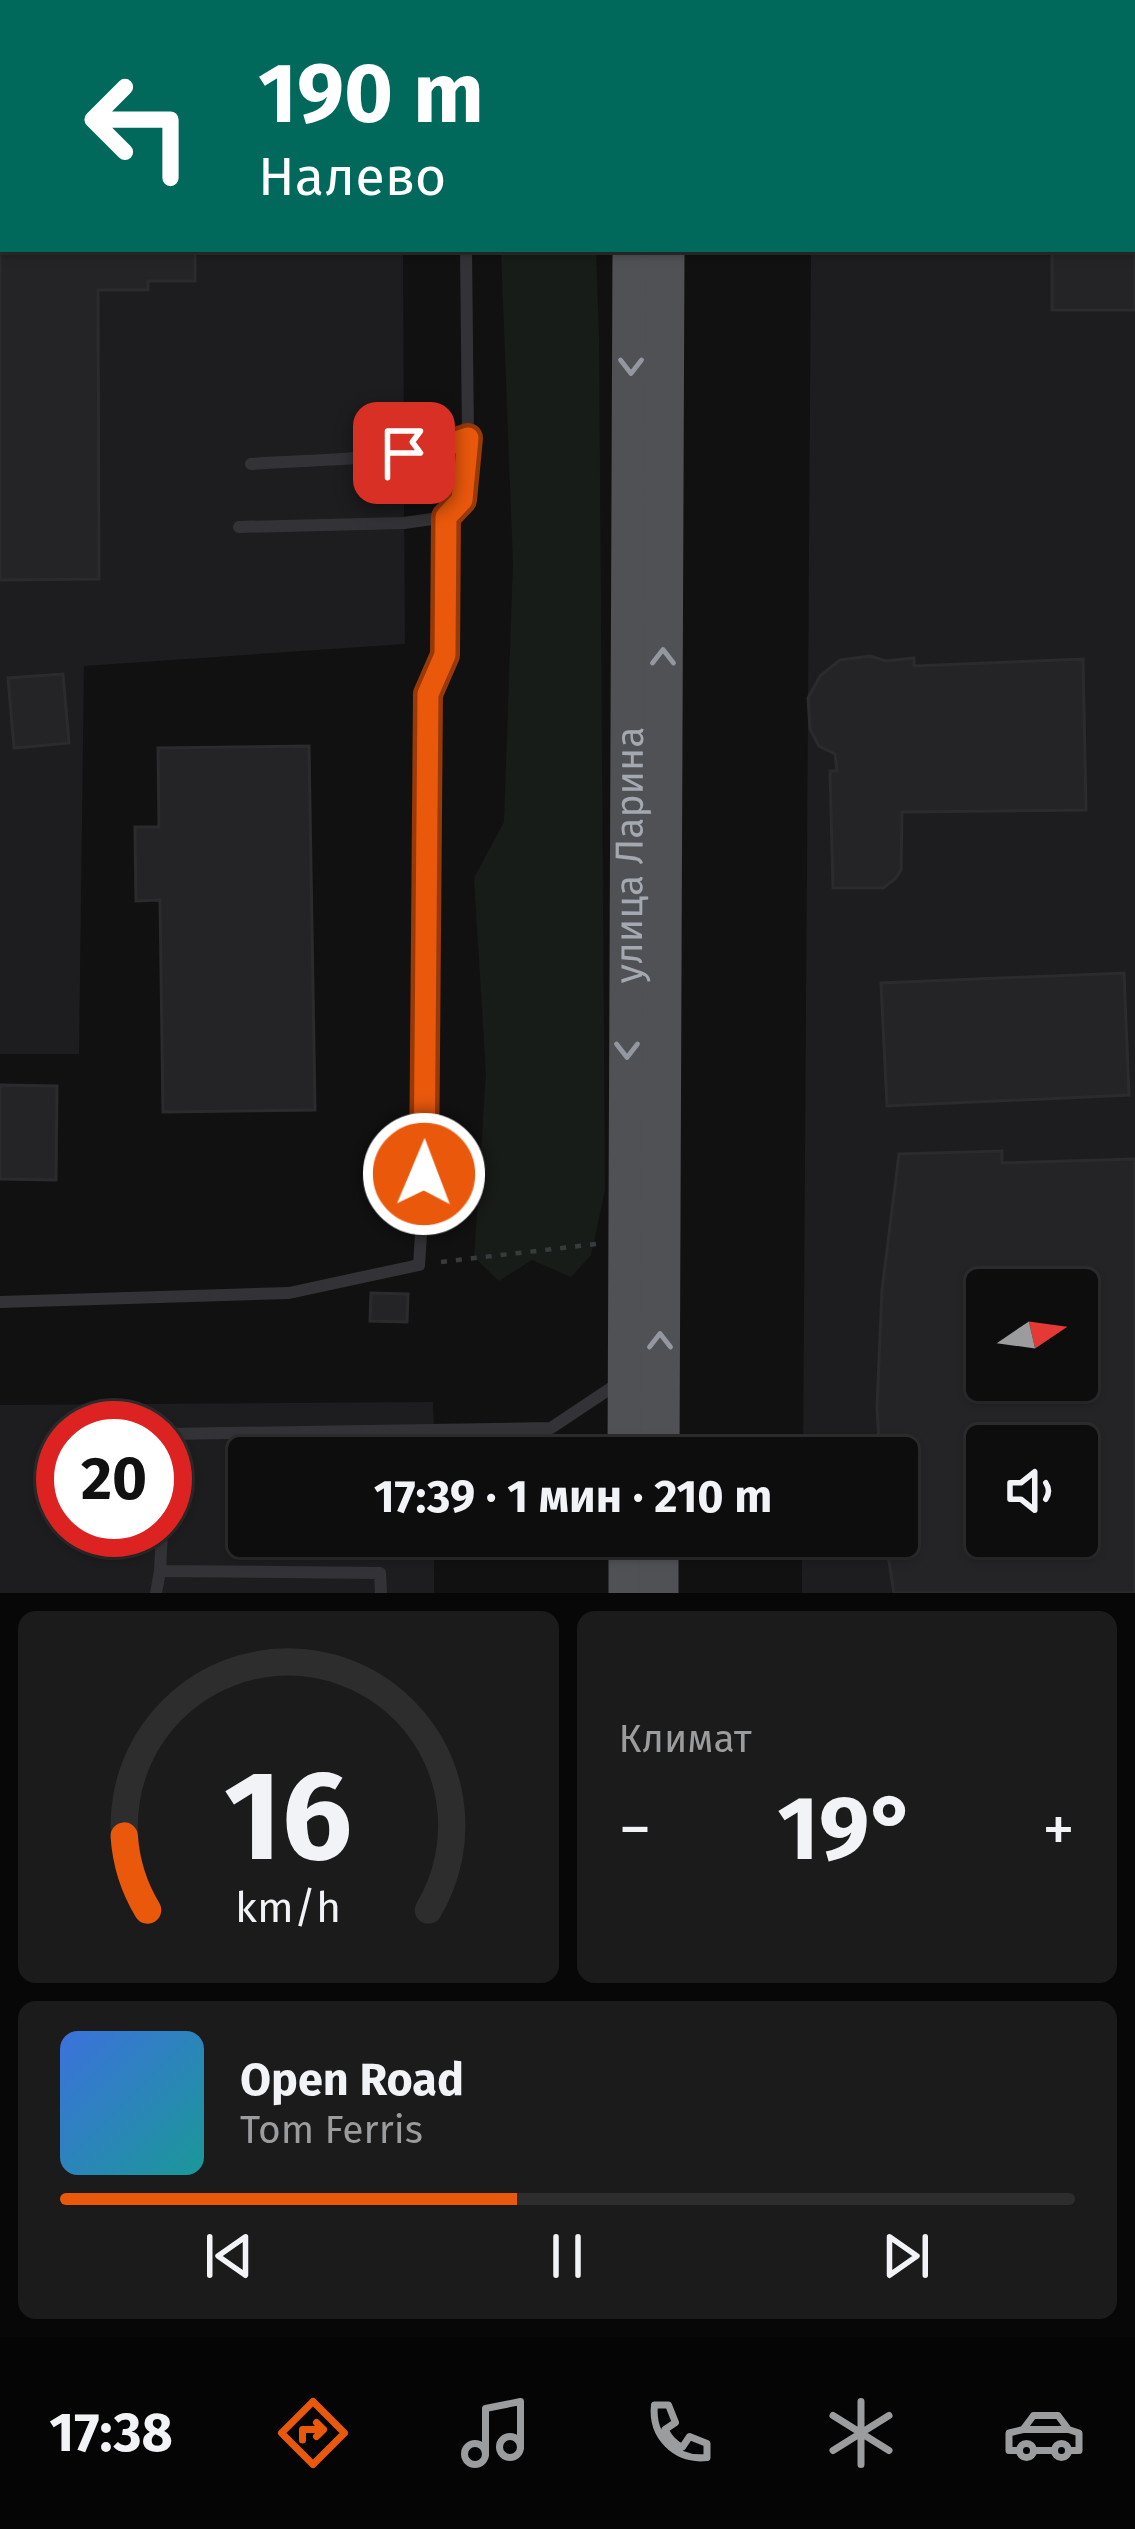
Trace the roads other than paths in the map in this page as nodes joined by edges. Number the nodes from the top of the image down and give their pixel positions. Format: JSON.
{"nodes":[{"id":1,"x":466,"y":252,"type":"edge"},
{"id":2,"x":632,"y":252,"type":"edge"},
{"id":3,"x":665,"y":252,"type":"edge"},
{"id":4,"x":468,"y":438,"type":"junction"},
{"id":5,"x":251,"y":464,"type":"dead end"},
{"id":6,"x":446,"y":517,"type":"junction"},
{"id":7,"x":239,"y":526,"type":"dead end"},
{"id":8,"x":0,"y":1302,"type":"edge"},
{"id":9,"x":626,"y":1378,"type":"junction"},
{"id":10,"x":192,"y":1434,"type":"edge"},
{"id":11,"x":627,"y":1437,"type":"edge"},
{"id":12,"x":660,"y":1437,"type":"edge"},
{"id":13,"x":161,"y":1557,"type":"edge"},
{"id":14,"x":628,"y":1557,"type":"edge"},
{"id":15,"x":659,"y":1557,"type":"edge"},
{"id":16,"x":160,"y":1571,"type":"junction"},
{"id":17,"x":156,"y":1593,"type":"edge"},
{"id":18,"x":381,"y":1593,"type":"edge"},
{"id":19,"x":628,"y":1593,"type":"edge"},
{"id":20,"x":659,"y":1593,"type":"edge"}],
"edges":[{"from":1,"to":4,"type":"lane"},
{"from":2,"to":9,"type":"main road","name":"улица Ларина","one_way":true},
{"from":12,"to":3,"type":"main road","name":"улица Ларина","one_way":true},
{"from":4,"to":5,"type":"lane"},
{"from":4,"to":6,"type":"lane"},
{"from":6,"to":7,"type":"lane"},
{"from":6,"to":8,"type":"lane"},
{"from":9,"to":10,"type":"lane"},
{"from":9,"to":11,"type":"main road","name":"улица Ларина"},
{"from":13,"to":16,"type":"lane"},
{"from":14,"to":19,"type":"main road"},
{"from":15,"to":20,"type":"main road"},
{"from":16,"to":17,"type":"lane"},
{"from":16,"to":18,"type":"lane"}]}
